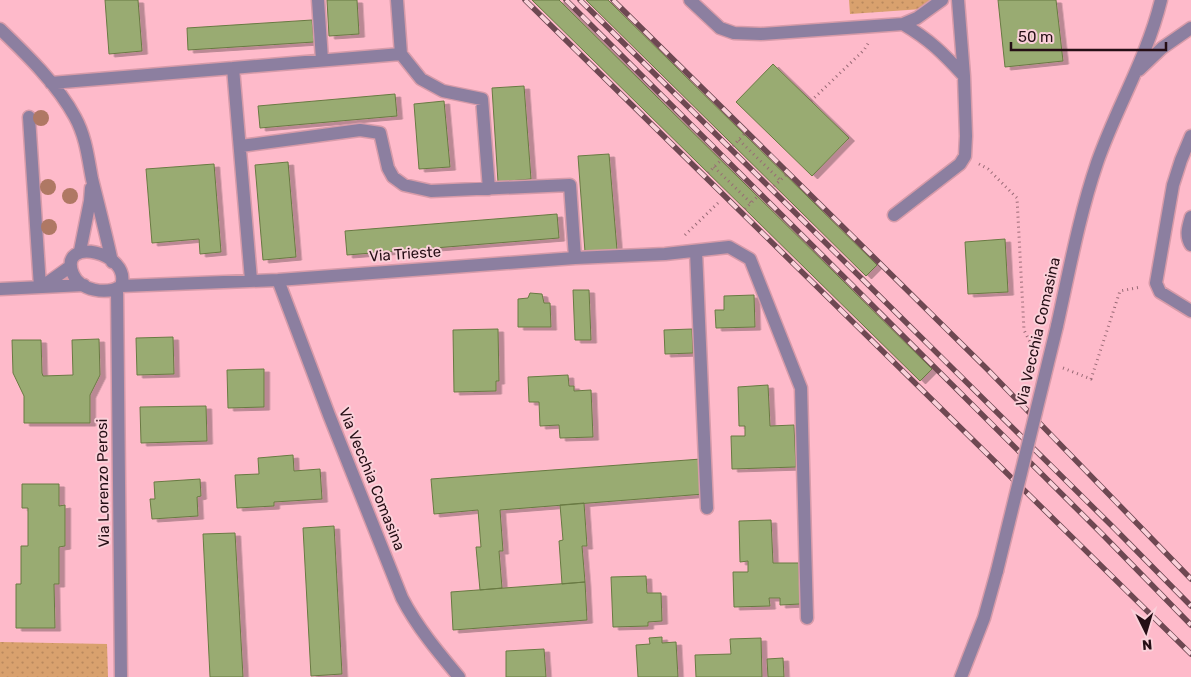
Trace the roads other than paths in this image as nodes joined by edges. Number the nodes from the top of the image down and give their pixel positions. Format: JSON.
{"nodes":[{"id":1,"x":318,"y":0,"type":"edge"},
{"id":2,"x":397,"y":0,"type":"edge"},
{"id":3,"x":690,"y":0,"type":"edge"},
{"id":4,"x":942,"y":0,"type":"edge"},
{"id":5,"x":958,"y":0,"type":"edge"},
{"id":6,"x":1161,"y":0,"type":"edge"},
{"id":7,"x":903,"y":24,"type":"junction"},
{"id":8,"x":1191,"y":28,"type":"edge"},
{"id":9,"x":1,"y":32,"type":"edge"},
{"id":10,"x":401,"y":54,"type":"junction"},
{"id":11,"x":322,"y":60,"type":"junction"},
{"id":12,"x":233,"y":68,"type":"junction"},
{"id":13,"x":1137,"y":71,"type":"junction"},
{"id":14,"x":964,"y":76,"type":"junction"},
{"id":15,"x":51,"y":82,"type":"junction"},
{"id":16,"x":30,"y":117,"type":"dead end"},
{"id":17,"x":1191,"y":136,"type":"edge"},
{"id":18,"x":241,"y":146,"type":"junction"},
{"id":19,"x":92,"y":178,"type":"junction"},
{"id":20,"x":489,"y":189,"type":"junction"},
{"id":21,"x":894,"y":215,"type":"dead end"},
{"id":22,"x":1191,"y":217,"type":"edge"},
{"id":23,"x":1191,"y":246,"type":"edge"},
{"id":24,"x":80,"y":251,"type":"junction"},
{"id":25,"x":696,"y":251,"type":"junction"},
{"id":26,"x":575,"y":258,"type":"junction"},
{"id":27,"x":112,"y":262,"type":"junction"},
{"id":28,"x":72,"y":266,"type":"junction"},
{"id":29,"x":251,"y":280,"type":"junction"},
{"id":30,"x":278,"y":280,"type":"junction"},
{"id":31,"x":120,"y":283,"type":"junction"},
{"id":32,"x":84,"y":286,"type":"junction"},
{"id":33,"x":40,"y":287,"type":"junction"},
{"id":34,"x":0,"y":290,"type":"edge"},
{"id":35,"x":1191,"y":311,"type":"edge"},
{"id":36,"x":707,"y":508,"type":"dead end"},
{"id":37,"x":807,"y":618,"type":"dead end"},
{"id":38,"x":121,"y":677,"type":"edge"},
{"id":39,"x":459,"y":677,"type":"edge"},
{"id":40,"x":961,"y":677,"type":"edge"}],
"edges":[{"from":1,"to":11,"type":"street"},
{"from":2,"to":10,"type":"street"},
{"from":3,"to":7,"type":"street"},
{"from":4,"to":7,"type":"street"},
{"from":5,"to":14,"type":"street"},
{"from":6,"to":13,"type":"street","name":"Via Vecchia Comasina"},
{"from":7,"to":14,"type":"street"},
{"from":8,"to":13,"type":"street"},
{"from":9,"to":15,"type":"street"},
{"from":10,"to":11,"type":"street"},
{"from":10,"to":20,"type":"street"},
{"from":11,"to":12,"type":"street"},
{"from":12,"to":15,"type":"street"},
{"from":12,"to":18,"type":"street"},
{"from":13,"to":40,"type":"street","name":"Via Vecchia Comasina","bridge":true},
{"from":14,"to":21,"type":"street"},
{"from":15,"to":19,"type":"street"},
{"from":16,"to":33,"type":"street"},
{"from":17,"to":35,"type":"street"},
{"from":18,"to":20,"type":"street"},
{"from":18,"to":29,"type":"street"},
{"from":19,"to":24,"type":"street"},
{"from":19,"to":27,"type":"street"},
{"from":20,"to":26,"type":"street"},
{"from":22,"to":23,"type":"street"},
{"from":24,"to":27,"type":"street"},
{"from":24,"to":28,"type":"street"},
{"from":25,"to":26,"type":"street","name":"Via Trieste"},
{"from":25,"to":36,"type":"street"},
{"from":25,"to":37,"type":"street","name":"Via Trieste"},
{"from":26,"to":30,"type":"street","name":"Via Trieste"},
{"from":27,"to":31,"type":"street"},
{"from":28,"to":32,"type":"street"},
{"from":28,"to":33,"type":"street"},
{"from":29,"to":30,"type":"street","name":"Via Trieste"},
{"from":29,"to":31,"type":"street","name":"Via Trieste"},
{"from":30,"to":39,"type":"street","name":"Via Vecchia Comasina"},
{"from":31,"to":32,"type":"street"},
{"from":31,"to":38,"type":"street","name":"Via Lorenzo Perosi"},
{"from":32,"to":33,"type":"street"},
{"from":33,"to":34,"type":"street"}]}
